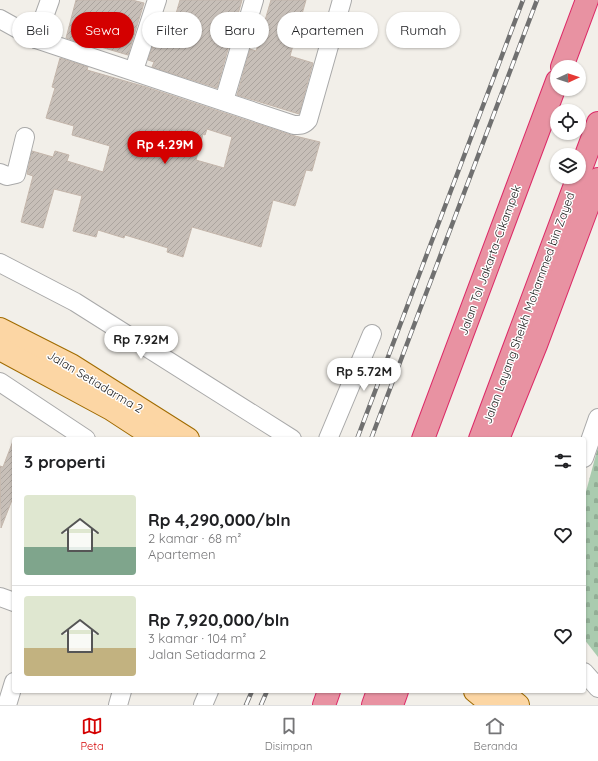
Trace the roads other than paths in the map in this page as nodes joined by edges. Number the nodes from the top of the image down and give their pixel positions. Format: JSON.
{"nodes":[{"id":1,"x":50,"y":0,"type":"edge"},
{"id":2,"x":157,"y":0,"type":"edge"},
{"id":3,"x":254,"y":0,"type":"edge"},
{"id":4,"x":342,"y":0,"type":"edge"},
{"id":5,"x":587,"y":0,"type":"edge"},
{"id":6,"x":46,"y":12,"type":"edge"},
{"id":7,"x":0,"y":18,"type":"edge"},
{"id":8,"x":12,"y":25,"type":"edge"},
{"id":9,"x":63,"y":48,"type":"edge"},
{"id":10,"x":565,"y":60,"type":"edge"},
{"id":11,"x":134,"y":70,"type":"junction"},
{"id":12,"x":551,"y":96,"type":"edge"},
{"id":13,"x":224,"y":101,"type":"junction"},
{"id":14,"x":598,"y":123,"type":"edge"},
{"id":15,"x":25,"y":137,"type":"dead end"},
{"id":16,"x":586,"y":155,"type":"edge"},
{"id":17,"x":0,"y":173,"type":"edge"},
{"id":18,"x":598,"y":178,"type":"edge"},
{"id":19,"x":575,"y":184,"type":"edge"},
{"id":20,"x":598,"y":204,"type":"edge"},
{"id":21,"x":0,"y":264,"type":"edge"},
{"id":22,"x":0,"y":329,"type":"edge"},
{"id":23,"x":372,"y":334,"type":"dead end"},
{"id":24,"x":0,"y":349,"type":"edge"},
{"id":25,"x":0,"y":382,"type":"edge"},
{"id":26,"x":598,"y":418,"type":"edge"},
{"id":27,"x":83,"y":437,"type":"edge"},
{"id":28,"x":154,"y":437,"type":"edge"},
{"id":29,"x":185,"y":437,"type":"edge"},
{"id":30,"x":289,"y":437,"type":"edge"},
{"id":31,"x":329,"y":437,"type":"edge"},
{"id":32,"x":424,"y":437,"type":"edge"},
{"id":33,"x":481,"y":437,"type":"edge"},
{"id":34,"x":499,"y":437,"type":"edge"},
{"id":35,"x":509,"y":437,"type":"edge"},
{"id":36,"x":586,"y":452,"type":"edge"},
{"id":37,"x":0,"y":597,"type":"edge"},
{"id":38,"x":12,"y":601,"type":"edge"},
{"id":39,"x":586,"y":674,"type":"edge"},
{"id":40,"x":598,"y":688,"type":"edge"},
{"id":41,"x":12,"y":689,"type":"edge"},
{"id":42,"x":121,"y":693,"type":"edge"},
{"id":43,"x":208,"y":693,"type":"edge"},
{"id":44,"x":328,"y":693,"type":"edge"},
{"id":45,"x":377,"y":693,"type":"edge"},
{"id":46,"x":396,"y":693,"type":"edge"},
{"id":47,"x":407,"y":693,"type":"edge"},
{"id":48,"x":477,"y":693,"type":"edge"},
{"id":49,"x":503,"y":693,"type":"edge"},
{"id":50,"x":7,"y":705,"type":"edge"},
{"id":51,"x":118,"y":705,"type":"edge"},
{"id":52,"x":203,"y":705,"type":"edge"},
{"id":53,"x":324,"y":705,"type":"edge"},
{"id":54,"x":373,"y":705,"type":"edge"},
{"id":55,"x":392,"y":705,"type":"edge"},
{"id":56,"x":403,"y":705,"type":"edge"},
{"id":57,"x":492,"y":705,"type":"edge"},
{"id":58,"x":518,"y":705,"type":"edge"}],
"edges":[{"from":1,"to":6,"type":"street"},
{"from":2,"to":11,"type":"street"},
{"from":3,"to":13,"type":"street"},
{"from":4,"to":13,"type":"street"},
{"from":5,"to":10,"type":"highway"},
{"from":7,"to":8,"type":"street"},
{"from":9,"to":11,"type":"street"},
{"from":11,"to":13,"type":"street"},
{"from":12,"to":32,"type":"highway","name":"Jalan Tol Jakarta–Cikampek"},
{"from":14,"to":16,"type":"highway"},
{"from":15,"to":17,"type":"street"},
{"from":18,"to":34,"type":"highway","name":"Jalan Layang Sheikh Mohammed bin Zayed"},
{"from":19,"to":33,"type":"highway","name":"Jalan Layang Sheikh Mohammed bin Zayed"},
{"from":20,"to":35,"type":"highway"},
{"from":21,"to":30,"type":"street"},
{"from":22,"to":29,"type":"main road","name":"Jalan Setiadarma 2"},
{"from":23,"to":31,"type":"street"},
{"from":24,"to":28,"type":"main road","name":"Jalan Setiadarma 2"},
{"from":25,"to":27,"type":"street"},
{"from":26,"to":36,"type":"street"},
{"from":37,"to":38,"type":"street"},
{"from":39,"to":40,"type":"street"},
{"from":41,"to":50,"type":"street"},
{"from":42,"to":51,"type":"street"},
{"from":43,"to":52,"type":"street"},
{"from":44,"to":53,"type":"highway"},
{"from":45,"to":54,"type":"highway"},
{"from":46,"to":55,"type":"highway"},
{"from":47,"to":56,"type":"highway"},
{"from":48,"to":57,"type":"main road"},
{"from":49,"to":58,"type":"main road"}]}
